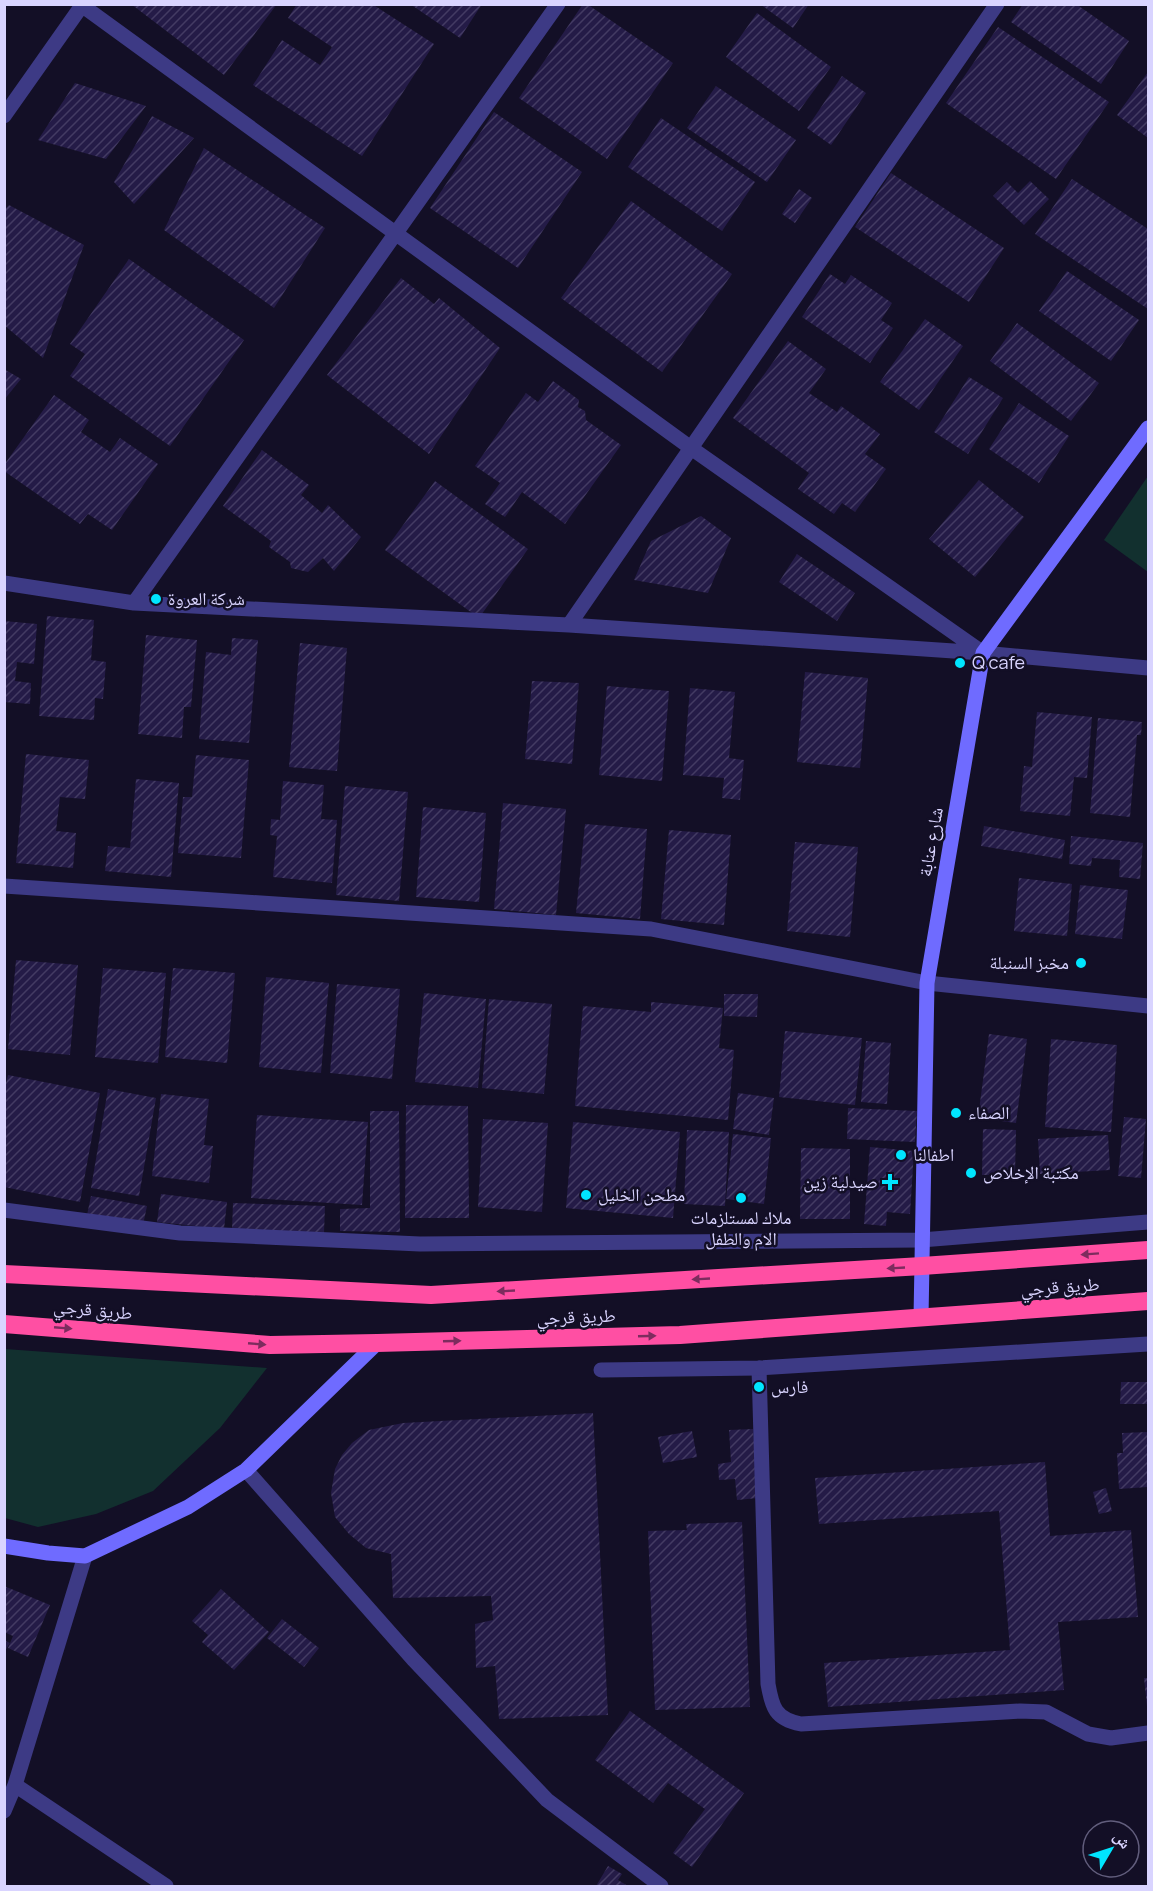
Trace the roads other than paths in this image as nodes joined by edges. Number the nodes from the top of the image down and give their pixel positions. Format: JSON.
{"nodes":[{"id":1,"x":558,"y":4,"type":"edge"},
{"id":2,"x":997,"y":4,"type":"edge"},
{"id":3,"x":82,"y":5,"type":"edge"},
{"id":4,"x":4,"y":116,"type":"edge"},
{"id":5,"x":397,"y":232,"type":"junction"},
{"id":6,"x":1149,"y":428,"type":"edge"},
{"id":7,"x":691,"y":448,"type":"junction"},
{"id":8,"x":4,"y":583,"type":"edge"},
{"id":9,"x":134,"y":603,"type":"junction"},
{"id":10,"x":569,"y":625,"type":"junction"},
{"id":11,"x":983,"y":653,"type":"junction"},
{"id":12,"x":1149,"y":668,"type":"edge"},
{"id":13,"x":4,"y":886,"type":"edge"},
{"id":14,"x":927,"y":983,"type":"junction"},
{"id":15,"x":1149,"y":1006,"type":"edge"},
{"id":16,"x":4,"y":1210,"type":"edge"},
{"id":17,"x":1149,"y":1222,"type":"edge"},
{"id":18,"x":921,"y":1240,"type":"junction"},
{"id":19,"x":1149,"y":1250,"type":"edge"},
{"id":20,"x":922,"y":1266,"type":"junction"},
{"id":21,"x":4,"y":1274,"type":"edge"},
{"id":22,"x":1149,"y":1301,"type":"edge"},
{"id":23,"x":921,"y":1318,"type":"junction"},
{"id":24,"x":4,"y":1324,"type":"edge"},
{"id":25,"x":377,"y":1343,"type":"junction"},
{"id":26,"x":1149,"y":1344,"type":"edge"},
{"id":27,"x":759,"y":1368,"type":"junction"},
{"id":28,"x":601,"y":1370,"type":"dead end"},
{"id":29,"x":246,"y":1470,"type":"junction"},
{"id":30,"x":4,"y":1546,"type":"edge"},
{"id":31,"x":86,"y":1556,"type":"junction"},
{"id":32,"x":1149,"y":1733,"type":"edge"},
{"id":33,"x":15,"y":1785,"type":"junction"},
{"id":34,"x":4,"y":1811,"type":"edge"},
{"id":35,"x":166,"y":1887,"type":"edge"},
{"id":36,"x":661,"y":1887,"type":"edge"}],
"edges":[{"from":1,"to":5,"type":"street"},
{"from":2,"to":7,"type":"street"},
{"from":3,"to":4,"type":"street"},
{"from":3,"to":5,"type":"street"},
{"from":5,"to":7,"type":"street"},
{"from":5,"to":9,"type":"street"},
{"from":6,"to":11,"type":"street","name":"شارع عنابة"},
{"from":7,"to":10,"type":"street"},
{"from":7,"to":11,"type":"street"},
{"from":8,"to":9,"type":"street"},
{"from":9,"to":10,"type":"street"},
{"from":10,"to":11,"type":"street"},
{"from":11,"to":12,"type":"street"},
{"from":11,"to":14,"type":"street","name":"شارع عنابة"},
{"from":13,"to":14,"type":"street"},
{"from":14,"to":15,"type":"street"},
{"from":14,"to":18,"type":"street","name":"شارع عنابة"},
{"from":16,"to":18,"type":"street"},
{"from":17,"to":18,"type":"street"},
{"from":18,"to":20,"type":"street","name":"شارع عنابة"},
{"from":19,"to":20,"type":"highway","name":"طريق قرجي","one_way":true},
{"from":20,"to":21,"type":"highway","name":"طريق قرجي","one_way":true},
{"from":20,"to":23,"type":"street","name":"شارع عنابة"},
{"from":22,"to":23,"type":"highway","name":"طريق قرجي"},
{"from":25,"to":23,"type":"highway","name":"طريق قرجي","one_way":true},
{"from":24,"to":25,"type":"highway","name":"طريق قرجي","one_way":true},
{"from":25,"to":29,"type":"street"},
{"from":26,"to":27,"type":"street"},
{"from":27,"to":28,"type":"street"},
{"from":27,"to":32,"type":"street"},
{"from":29,"to":31,"type":"street"},
{"from":29,"to":36,"type":"street"},
{"from":30,"to":31,"type":"street"},
{"from":31,"to":33,"type":"street"},
{"from":33,"to":34,"type":"street"},
{"from":33,"to":35,"type":"street"}]}
